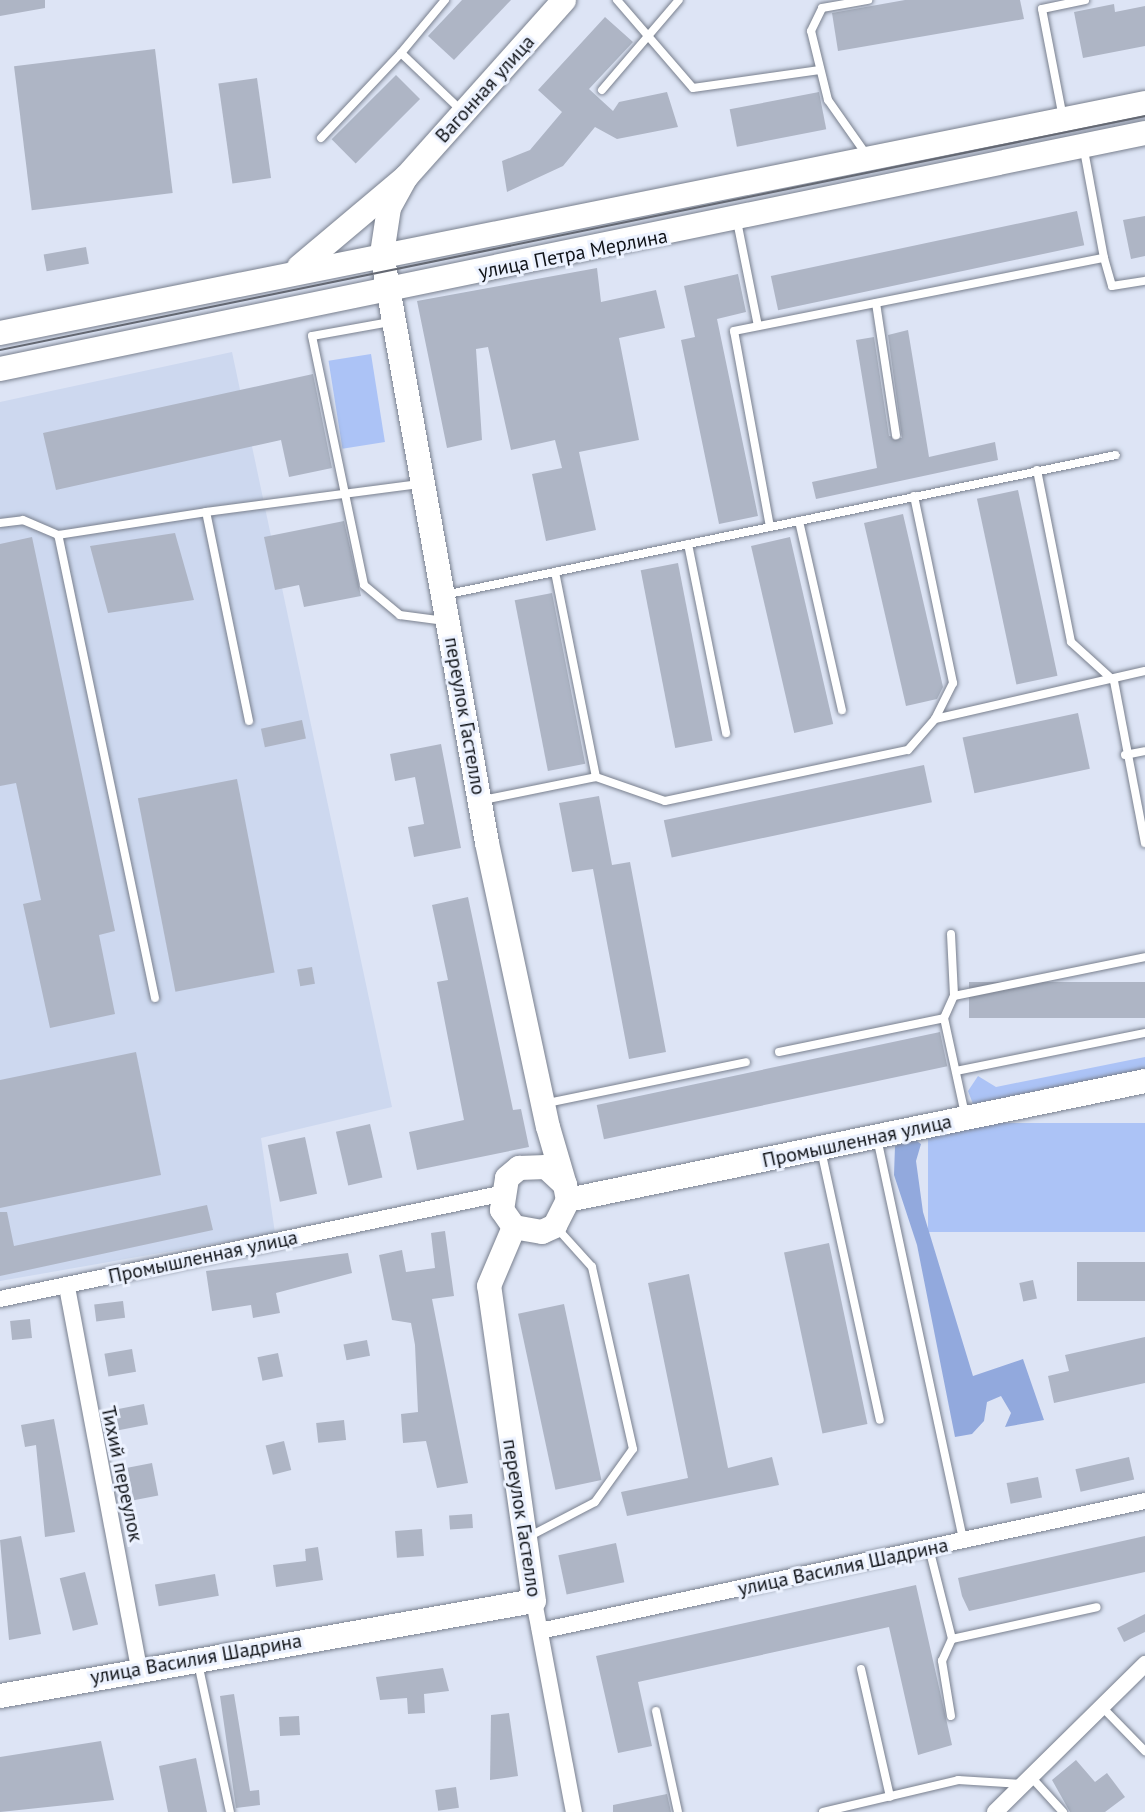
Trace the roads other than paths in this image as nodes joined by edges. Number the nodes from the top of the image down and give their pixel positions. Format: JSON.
{"nodes":[{"id":1,"x":445,"y":0,"type":"edge"},
{"id":2,"x":564,"y":0,"type":"edge"},
{"id":3,"x":617,"y":0,"type":"edge"},
{"id":4,"x":679,"y":0,"type":"edge"},
{"id":5,"x":868,"y":0,"type":"edge"},
{"id":6,"x":1085,"y":0,"type":"edge"},
{"id":7,"x":1041,"y":4,"type":"edge"},
{"id":8,"x":649,"y":33,"type":"junction"},
{"id":9,"x":401,"y":53,"type":"junction"},
{"id":10,"x":820,"y":70,"type":"junction"},
{"id":11,"x":602,"y":90,"type":"dead end"},
{"id":12,"x":1145,"y":103,"type":"edge"},
{"id":13,"x":463,"y":113,"type":"junction"},
{"id":14,"x":1064,"y":120,"type":"junction"},
{"id":15,"x":1145,"y":133,"type":"edge"},
{"id":16,"x":321,"y":138,"type":"dead end"},
{"id":17,"x":1083,"y":145,"type":"junction"},
{"id":18,"x":869,"y":158,"type":"junction"},
{"id":19,"x":406,"y":177,"type":"junction"},
{"id":20,"x":737,"y":221,"type":"junction"},
{"id":21,"x":382,"y":254,"type":"junction"},
{"id":22,"x":1104,"y":258,"type":"junction"},
{"id":23,"x":288,"y":274,"type":"junction"},
{"id":24,"x":1145,"y":281,"type":"edge"},
{"id":25,"x":390,"y":291,"type":"junction"},
{"id":26,"x":876,"y":303,"type":"junction"},
{"id":27,"x":395,"y":321,"type":"junction"},
{"id":28,"x":758,"y":326,"type":"junction"},
{"id":29,"x":0,"y":333,"type":"edge"},
{"id":30,"x":0,"y":369,"type":"edge"},
{"id":31,"x":896,"y":435,"type":"dead end"},
{"id":32,"x":1116,"y":455,"type":"dead end"},
{"id":33,"x":1037,"y":470,"type":"junction"},
{"id":34,"x":424,"y":484,"type":"junction"},
{"id":35,"x":347,"y":493,"type":"junction"},
{"id":36,"x":914,"y":496,"type":"junction"},
{"id":37,"x":206,"y":512,"type":"junction"},
{"id":38,"x":799,"y":521,"type":"junction"},
{"id":39,"x":0,"y":523,"type":"edge"},
{"id":40,"x":770,"y":527,"type":"junction"},
{"id":41,"x":58,"y":535,"type":"junction"},
{"id":42,"x":688,"y":544,"type":"junction"},
{"id":43,"x":555,"y":572,"type":"junction"},
{"id":44,"x":443,"y":595,"type":"junction"},
{"id":45,"x":448,"y":621,"type":"junction"},
{"id":46,"x":1145,"y":671,"type":"edge"},
{"id":47,"x":1114,"y":681,"type":"junction"},
{"id":48,"x":842,"y":710,"type":"dead end"},
{"id":49,"x":935,"y":719,"type":"junction"},
{"id":50,"x":249,"y":721,"type":"dead end"},
{"id":51,"x":726,"y":733,"type":"dead end"},
{"id":52,"x":1145,"y":751,"type":"edge"},
{"id":53,"x":1125,"y":755,"type":"junction"},
{"id":54,"x":596,"y":777,"type":"junction"},
{"id":55,"x":480,"y":801,"type":"junction"},
{"id":56,"x":1145,"y":843,"type":"edge"},
{"id":57,"x":951,"y":934,"type":"dead end"},
{"id":58,"x":1145,"y":957,"type":"edge"},
{"id":59,"x":954,"y":996,"type":"junction"},
{"id":60,"x":155,"y":998,"type":"dead end"},
{"id":61,"x":944,"y":1018,"type":"junction"},
{"id":62,"x":1145,"y":1033,"type":"edge"},
{"id":63,"x":779,"y":1052,"type":"dead end"},
{"id":64,"x":746,"y":1062,"type":"dead end"},
{"id":65,"x":956,"y":1071,"type":"junction"},
{"id":66,"x":1145,"y":1081,"type":"edge"},
{"id":67,"x":545,"y":1115,"type":"junction"},
{"id":68,"x":966,"y":1118,"type":"junction"},
{"id":69,"x":876,"y":1138,"type":"junction"},
{"id":70,"x":821,"y":1149,"type":"junction"},
{"id":71,"x":519,"y":1168,"type":"junction"},
{"id":72,"x":567,"y":1193,"type":"junction"},
{"id":73,"x":505,"y":1211,"type":"junction"},
{"id":74,"x":555,"y":1226,"type":"junction"},
{"id":75,"x":67,"y":1287,"type":"junction"},
{"id":76,"x":0,"y":1299,"type":"edge"},
{"id":77,"x":880,"y":1420,"type":"dead end"},
{"id":78,"x":1145,"y":1501,"type":"edge"},
{"id":79,"x":526,"y":1538,"type":"junction"},
{"id":80,"x":963,"y":1543,"type":"junction"},
{"id":81,"x":929,"y":1548,"type":"junction"},
{"id":82,"x":534,"y":1601,"type":"junction"},
{"id":83,"x":1097,"y":1607,"type":"dead end"},
{"id":84,"x":540,"y":1631,"type":"junction"},
{"id":85,"x":952,"y":1639,"type":"junction"},
{"id":86,"x":197,"y":1658,"type":"junction"},
{"id":87,"x":1145,"y":1664,"type":"edge"},
{"id":88,"x":139,"y":1668,"type":"junction"},
{"id":89,"x":861,"y":1669,"type":"dead end"},
{"id":90,"x":0,"y":1696,"type":"edge"},
{"id":91,"x":1102,"y":1707,"type":"junction"},
{"id":92,"x":656,"y":1711,"type":"dead end"},
{"id":93,"x":951,"y":1716,"type":"dead end"},
{"id":94,"x":1145,"y":1751,"type":"edge"},
{"id":95,"x":1028,"y":1781,"type":"junction"},
{"id":96,"x":890,"y":1797,"type":"junction"},
{"id":97,"x":230,"y":1812,"type":"edge"},
{"id":98,"x":574,"y":1812,"type":"edge"},
{"id":99,"x":678,"y":1812,"type":"edge"},
{"id":100,"x":823,"y":1812,"type":"edge"},
{"id":101,"x":995,"y":1812,"type":"edge"},
{"id":102,"x":1063,"y":1812,"type":"edge"}],
"edges":[{"from":1,"to":9,"type":"lane"},
{"from":2,"to":13,"type":"main road","name":"Вагонная улица"},
{"from":3,"to":8,"type":"lane"},
{"from":4,"to":8,"type":"lane"},
{"from":5,"to":10,"type":"lane"},
{"from":6,"to":7,"type":"lane"},
{"from":7,"to":14,"type":"lane"},
{"from":8,"to":10,"type":"lane"},
{"from":8,"to":11,"type":"lane"},
{"from":9,"to":13,"type":"lane"},
{"from":9,"to":16,"type":"lane"},
{"from":10,"to":18,"type":"lane"},
{"from":12,"to":14,"type":"main road","name":"улица Петра Мерлина"},
{"from":13,"to":19,"type":"main road","name":"Вагонная улица"},
{"from":14,"to":18,"type":"main road","name":"улица Петра Мерлина"},
{"from":15,"to":17,"type":"main road","name":"улица Петра Мерлина"},
{"from":17,"to":20,"type":"main road","name":"улица Петра Мерлина"},
{"from":17,"to":22,"type":"lane"},
{"from":18,"to":21,"type":"main road","name":"улица Петра Мерлина"},
{"from":19,"to":21,"type":"main road","name":"Вагонная улица"},
{"from":19,"to":23,"type":"main road","name":"Вагонная улица"},
{"from":20,"to":25,"type":"main road","name":"улица Петра Мерлина"},
{"from":20,"to":28,"type":"lane"},
{"from":21,"to":23,"type":"main road","name":"улица Петра Мерлина"},
{"from":21,"to":25,"type":"main road","name":"переулок Гастелло"},
{"from":22,"to":24,"type":"lane"},
{"from":22,"to":26,"type":"lane"},
{"from":23,"to":29,"type":"main road","name":"улица Петра Мерлина"},
{"from":25,"to":27,"type":"main road","name":"переулок Гастелло"},
{"from":25,"to":30,"type":"main road","name":"улица Петра Мерлина"},
{"from":26,"to":28,"type":"lane"},
{"from":26,"to":31,"type":"lane"},
{"from":27,"to":34,"type":"main road","name":"переулок Гастелло"},
{"from":27,"to":35,"type":"lane"},
{"from":28,"to":40,"type":"lane"},
{"from":32,"to":33,"type":"lane"},
{"from":33,"to":36,"type":"lane"},
{"from":33,"to":47,"type":"lane"},
{"from":34,"to":35,"type":"lane"},
{"from":34,"to":44,"type":"main road","name":"переулок Гастелло"},
{"from":35,"to":37,"type":"lane"},
{"from":35,"to":45,"type":"lane"},
{"from":36,"to":38,"type":"lane"},
{"from":36,"to":49,"type":"lane"},
{"from":37,"to":41,"type":"lane"},
{"from":37,"to":50,"type":"lane"},
{"from":38,"to":40,"type":"lane"},
{"from":38,"to":48,"type":"lane"},
{"from":39,"to":41,"type":"lane"},
{"from":40,"to":42,"type":"lane"},
{"from":41,"to":60,"type":"lane"},
{"from":42,"to":43,"type":"lane"},
{"from":42,"to":51,"type":"lane"},
{"from":43,"to":44,"type":"lane"},
{"from":43,"to":54,"type":"lane"},
{"from":44,"to":45,"type":"main road","name":"переулок Гастелло"},
{"from":45,"to":55,"type":"main road","name":"переулок Гастелло"},
{"from":46,"to":47,"type":"lane"},
{"from":47,"to":49,"type":"lane"},
{"from":47,"to":53,"type":"lane"},
{"from":49,"to":54,"type":"lane"},
{"from":52,"to":53,"type":"lane"},
{"from":53,"to":56,"type":"lane"},
{"from":54,"to":55,"type":"lane"},
{"from":55,"to":67,"type":"main road","name":"переулок Гастелло"},
{"from":57,"to":59,"type":"lane"},
{"from":58,"to":59,"type":"lane"},
{"from":59,"to":61,"type":"lane"},
{"from":61,"to":63,"type":"lane"},
{"from":61,"to":65,"type":"lane"},
{"from":62,"to":65,"type":"lane"},
{"from":64,"to":67,"type":"lane"},
{"from":65,"to":68,"type":"lane"},
{"from":66,"to":68,"type":"main road","name":"Промышленная улица"},
{"from":67,"to":71,"type":"main road"},
{"from":67,"to":72,"type":"main road","name":"переулок Гастелло"},
{"from":68,"to":69,"type":"main road","name":"Промышленная улица"},
{"from":69,"to":70,"type":"main road","name":"Промышленная улица"},
{"from":69,"to":80,"type":"lane"},
{"from":70,"to":72,"type":"main road","name":"Промышленная улица"},
{"from":70,"to":77,"type":"lane"},
{"from":71,"to":72,"type":"main road"},
{"from":71,"to":73,"type":"main road"},
{"from":72,"to":74,"type":"main road"},
{"from":73,"to":74,"type":"main road"},
{"from":73,"to":75,"type":"street","name":"Промышленная улица"},
{"from":73,"to":79,"type":"main road","name":"переулок Гастелло"},
{"from":74,"to":79,"type":"lane"},
{"from":75,"to":76,"type":"street","name":"Промышленная улица"},
{"from":75,"to":88,"type":"street","name":"Тихий переулок"},
{"from":78,"to":80,"type":"street","name":"улица Василия Шадрина"},
{"from":79,"to":82,"type":"main road","name":"переулок Гастелло"},
{"from":80,"to":81,"type":"street","name":"улица Василия Шадрина"},
{"from":81,"to":84,"type":"street","name":"улица Василия Шадрина"},
{"from":81,"to":85,"type":"lane"},
{"from":82,"to":84,"type":"street","name":"переулок Гастелло"},
{"from":82,"to":86,"type":"main road","name":"улица Василия Шадрина"},
{"from":83,"to":85,"type":"lane"},
{"from":84,"to":98,"type":"street","name":"переулок Гастелло"},
{"from":85,"to":93,"type":"lane"},
{"from":86,"to":88,"type":"main road","name":"улица Василия Шадрина"},
{"from":86,"to":97,"type":"lane"},
{"from":87,"to":91,"type":"street"},
{"from":88,"to":90,"type":"main road","name":"улица Василия Шадрина"},
{"from":89,"to":96,"type":"lane"},
{"from":91,"to":94,"type":"lane"},
{"from":91,"to":95,"type":"street"},
{"from":92,"to":99,"type":"lane"},
{"from":95,"to":96,"type":"lane"},
{"from":95,"to":101,"type":"street"},
{"from":95,"to":102,"type":"lane"},
{"from":96,"to":100,"type":"lane"}]}
